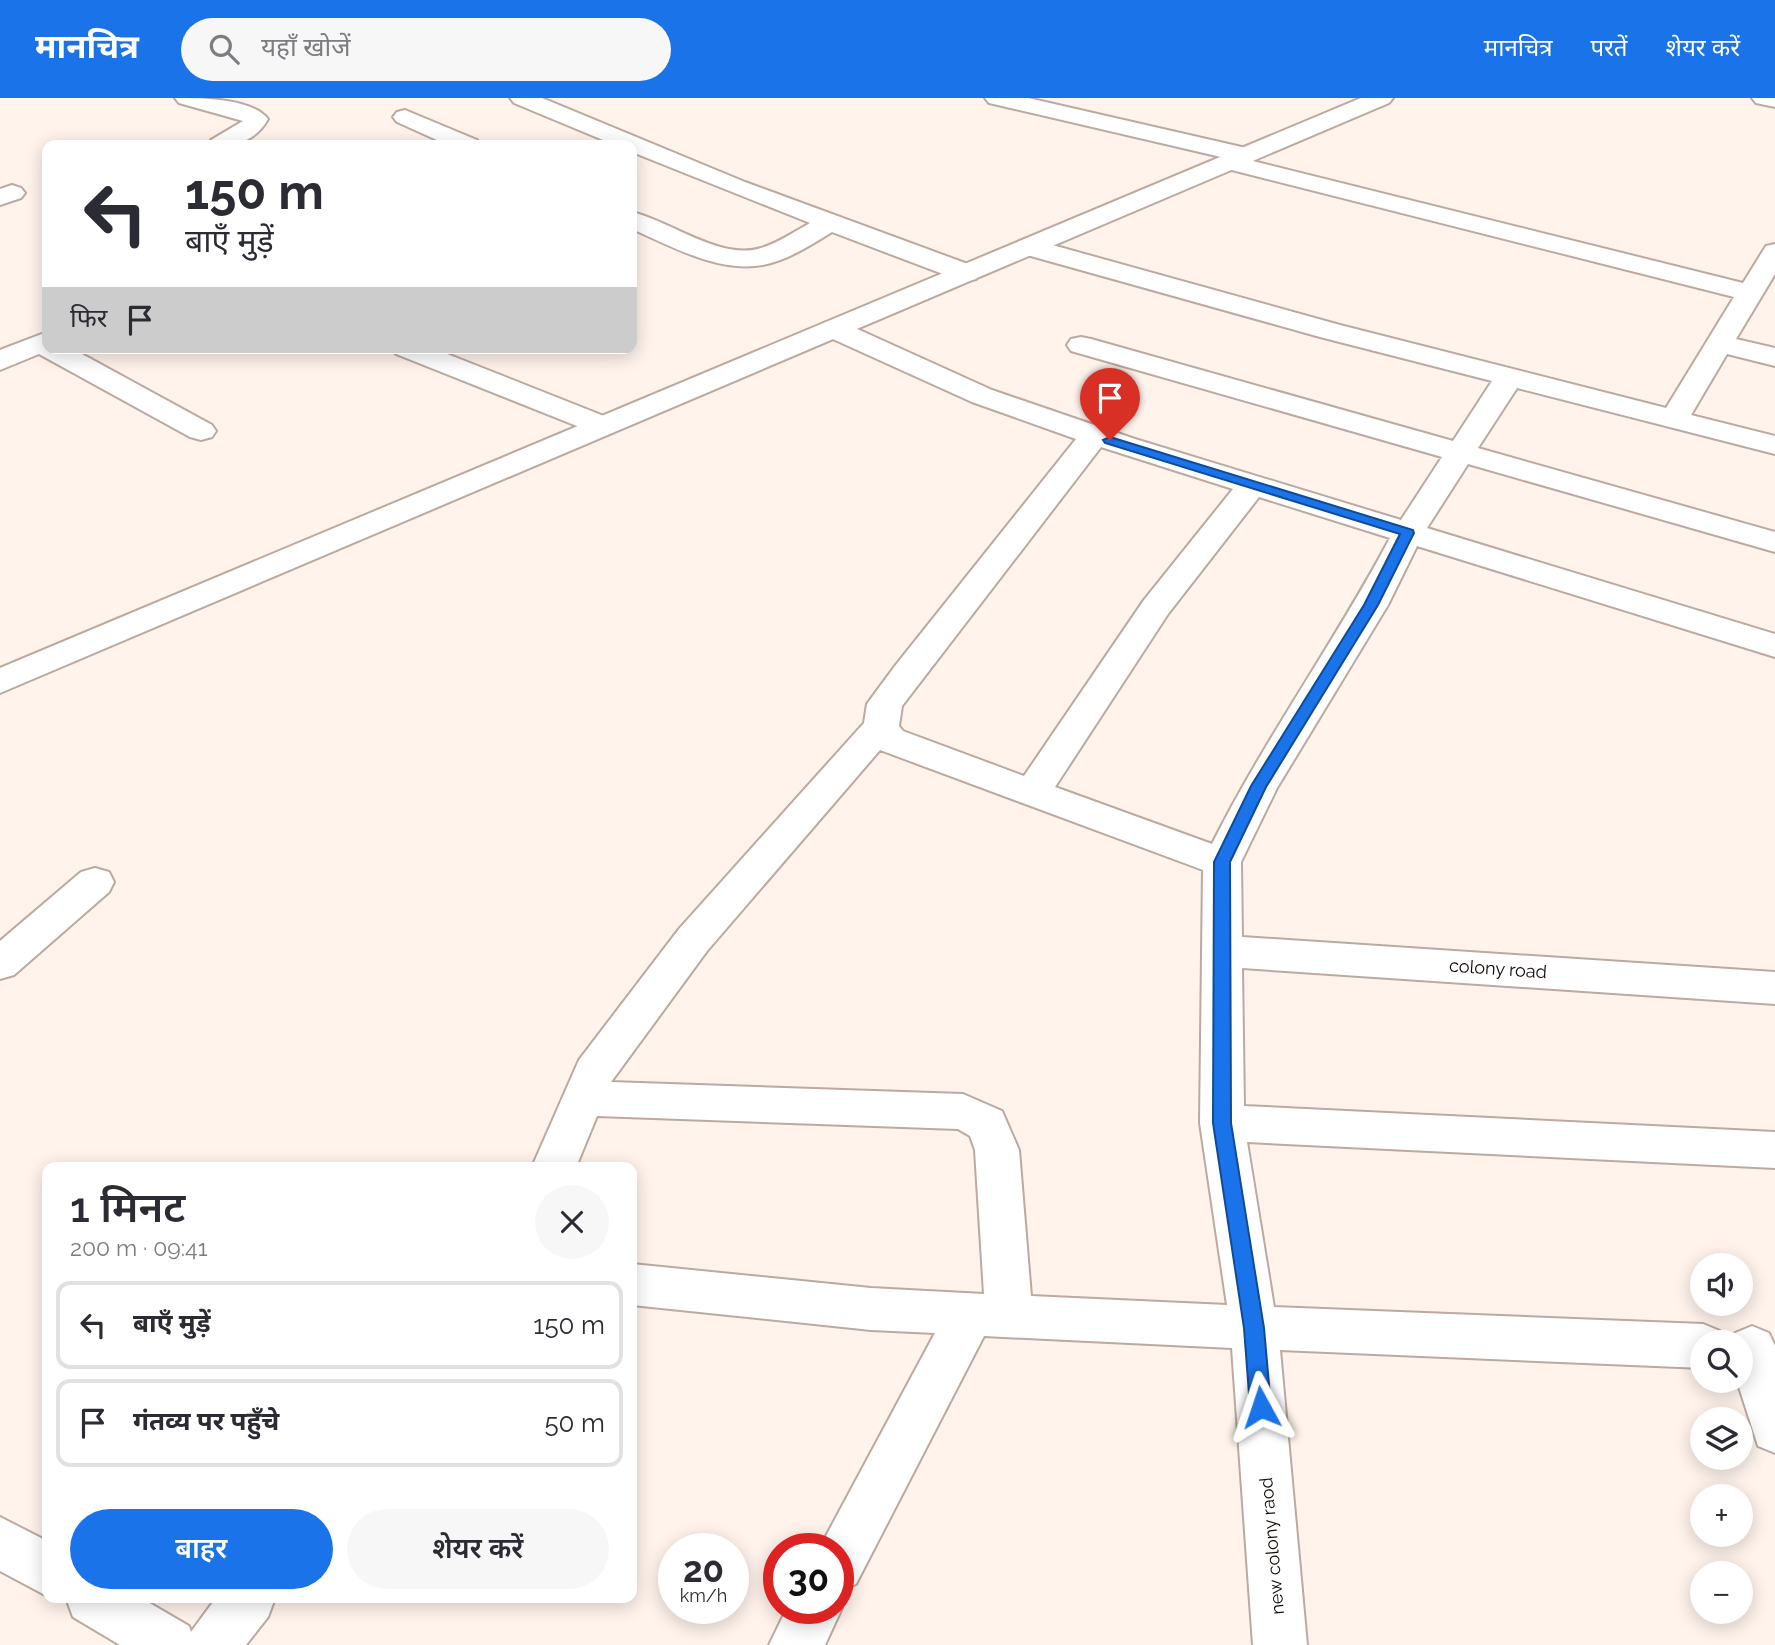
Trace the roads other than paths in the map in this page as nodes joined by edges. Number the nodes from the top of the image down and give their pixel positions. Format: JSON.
{"nodes":[{"id":1,"x":187,"y":98,"type":"edge"},
{"id":2,"x":522,"y":98,"type":"edge"},
{"id":3,"x":997,"y":98,"type":"edge"},
{"id":4,"x":1764,"y":98,"type":"edge"},
{"id":5,"x":1369,"y":100,"type":"edge"},
{"id":6,"x":1775,"y":100,"type":"edge"},
{"id":7,"x":405,"y":117,"type":"dead end"},
{"id":8,"x":228,"y":140,"type":"edge"},
{"id":9,"x":457,"y":140,"type":"edge"},
{"id":10,"x":623,"y":140,"type":"edge"},
{"id":11,"x":637,"y":146,"type":"edge"},
{"id":12,"x":1238,"y":159,"type":"junction"},
{"id":13,"x":637,"y":222,"type":"edge"},
{"id":14,"x":831,"y":222,"type":"junction"},
{"id":15,"x":1029,"y":247,"type":"junction"},
{"id":16,"x":1775,"y":252,"type":"edge"},
{"id":17,"x":965,"y":273,"type":"junction"},
{"id":18,"x":1761,"y":287,"type":"edge"},
{"id":19,"x":834,"y":329,"type":"junction"},
{"id":20,"x":1720,"y":344,"type":"junction"},
{"id":21,"x":1081,"y":345,"type":"dead end"},
{"id":22,"x":42,"y":346,"type":"edge"},
{"id":23,"x":62,"y":354,"type":"edge"},
{"id":24,"x":422,"y":354,"type":"edge"},
{"id":25,"x":1775,"y":357,"type":"edge"},
{"id":26,"x":0,"y":361,"type":"edge"},
{"id":27,"x":1509,"y":377,"type":"junction"},
{"id":28,"x":1674,"y":419,"type":"junction"},
{"id":29,"x":603,"y":426,"type":"junction"},
{"id":30,"x":201,"y":431,"type":"dead end"},
{"id":31,"x":1096,"y":435,"type":"junction"},
{"id":32,"x":1775,"y":445,"type":"edge"},
{"id":33,"x":1461,"y":451,"type":"junction"},
{"id":34,"x":1252,"y":485,"type":"junction"},
{"id":35,"x":1408,"y":533,"type":"junction"},
{"id":36,"x":1775,"y":542,"type":"edge"},
{"id":37,"x":1775,"y":646,"type":"edge"},
{"id":38,"x":0,"y":681,"type":"edge"},
{"id":39,"x":881,"y":726,"type":"junction"},
{"id":40,"x":1032,"y":793,"type":"junction"},
{"id":41,"x":1222,"y":862,"type":"junction"},
{"id":42,"x":95,"y":882,"type":"dead end"},
{"id":43,"x":1220,"y":951,"type":"junction"},
{"id":44,"x":0,"y":964,"type":"edge"},
{"id":45,"x":1775,"y":988,"type":"edge"},
{"id":46,"x":583,"y":1098,"type":"junction"},
{"id":47,"x":1222,"y":1123,"type":"junction"},
{"id":48,"x":1775,"y":1150,"type":"edge"},
{"id":49,"x":556,"y":1162,"type":"edge"},
{"id":50,"x":637,"y":1285,"type":"edge"},
{"id":51,"x":990,"y":1315,"type":"junction"},
{"id":52,"x":1254,"y":1328,"type":"junction"},
{"id":53,"x":1690,"y":1345,"type":"edge"},
{"id":54,"x":1756,"y":1348,"type":"edge"},
{"id":55,"x":1775,"y":1430,"type":"edge"},
{"id":56,"x":854,"y":1540,"type":"edge"},
{"id":57,"x":0,"y":1542,"type":"edge"},
{"id":58,"x":42,"y":1567,"type":"edge"},
{"id":59,"x":100,"y":1603,"type":"edge"},
{"id":60,"x":245,"y":1603,"type":"edge"},
{"id":61,"x":807,"y":1624,"type":"edge"},
{"id":62,"x":170,"y":1645,"type":"edge"},
{"id":63,"x":213,"y":1645,"type":"edge"},
{"id":64,"x":796,"y":1645,"type":"edge"},
{"id":65,"x":1280,"y":1645,"type":"edge"}],
"edges":[{"from":1,"to":8,"type":"street"},
{"from":2,"to":10,"type":"street"},
{"from":3,"to":12,"type":"street"},
{"from":4,"to":6,"type":"street"},
{"from":5,"to":12,"type":"street"},
{"from":7,"to":9,"type":"street"},
{"from":11,"to":14,"type":"street"},
{"from":12,"to":15,"type":"street"},
{"from":12,"to":18,"type":"street"},
{"from":13,"to":14,"type":"street"},
{"from":14,"to":17,"type":"street"},
{"from":15,"to":17,"type":"street"},
{"from":15,"to":27,"type":"street"},
{"from":16,"to":18,"type":"street"},
{"from":17,"to":19,"type":"street"},
{"from":18,"to":20,"type":"street"},
{"from":19,"to":29,"type":"street"},
{"from":19,"to":31,"type":"street"},
{"from":20,"to":25,"type":"street"},
{"from":20,"to":28,"type":"street"},
{"from":21,"to":33,"type":"street"},
{"from":22,"to":26,"type":"street"},
{"from":23,"to":30,"type":"street"},
{"from":24,"to":29,"type":"street"},
{"from":27,"to":28,"type":"street"},
{"from":27,"to":33,"type":"street","name":"new colony raod"},
{"from":28,"to":32,"type":"street"},
{"from":29,"to":38,"type":"street"},
{"from":31,"to":34,"type":"street"},
{"from":31,"to":39,"type":"street"},
{"from":33,"to":35,"type":"street","name":"new colony raod"},
{"from":33,"to":36,"type":"street"},
{"from":34,"to":35,"type":"street"},
{"from":34,"to":40,"type":"street"},
{"from":35,"to":37,"type":"street"},
{"from":35,"to":41,"type":"street","name":"new colony raod"},
{"from":39,"to":40,"type":"street"},
{"from":39,"to":46,"type":"street"},
{"from":40,"to":41,"type":"street"},
{"from":41,"to":43,"type":"street","name":"new colony raod"},
{"from":42,"to":44,"type":"street"},
{"from":43,"to":45,"type":"street","name":"colony road"},
{"from":43,"to":47,"type":"street","name":"new colony raod"},
{"from":46,"to":49,"type":"street"},
{"from":46,"to":51,"type":"street"},
{"from":47,"to":48,"type":"street"},
{"from":47,"to":52,"type":"street","name":"new colony raod"},
{"from":50,"to":51,"type":"street"},
{"from":51,"to":52,"type":"street"},
{"from":51,"to":56,"type":"street"},
{"from":52,"to":53,"type":"street"},
{"from":52,"to":65,"type":"street","name":"new colony raod"},
{"from":54,"to":55,"type":"street"},
{"from":57,"to":58,"type":"street"},
{"from":59,"to":62,"type":"street"},
{"from":60,"to":63,"type":"street"},
{"from":61,"to":64,"type":"street"}]}
